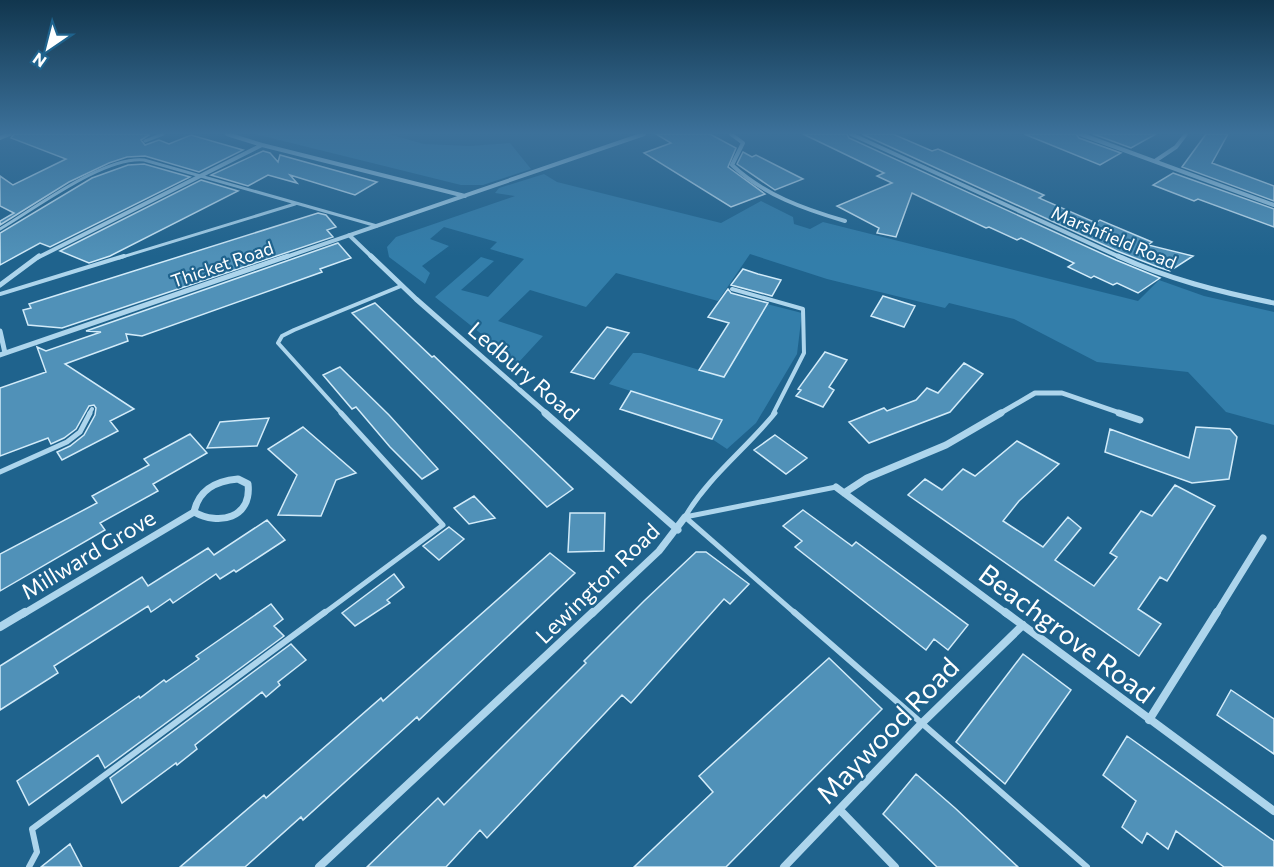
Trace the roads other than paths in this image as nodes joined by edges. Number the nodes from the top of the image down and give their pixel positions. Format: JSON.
{"nodes":[{"id":1,"x":92,"y":174,"type":"edge"},
{"id":2,"x":190,"y":174,"type":"edge"},
{"id":3,"x":203,"y":174,"type":"edge"},
{"id":4,"x":378,"y":174,"type":"edge"},
{"id":5,"x":529,"y":174,"type":"edge"},
{"id":6,"x":741,"y":174,"type":"edge"},
{"id":7,"x":939,"y":174,"type":"edge"},
{"id":8,"x":1191,"y":174,"type":"edge"},
{"id":9,"x":198,"y":177,"type":"junction"},
{"id":10,"x":466,"y":196,"type":"junction"},
{"id":11,"x":295,"y":204,"type":"junction"},
{"id":12,"x":1274,"y":205,"type":"edge"},
{"id":13,"x":845,"y":221,"type":"dead end"},
{"id":14,"x":377,"y":226,"type":"junction"},
{"id":15,"x":0,"y":229,"type":"edge"},
{"id":16,"x":349,"y":236,"type":"junction"},
{"id":17,"x":0,"y":285,"type":"edge"},
{"id":18,"x":401,"y":286,"type":"junction"},
{"id":19,"x":732,"y":289,"type":"dead end"},
{"id":20,"x":0,"y":294,"type":"edge"},
{"id":21,"x":1274,"y":303,"type":"edge"},
{"id":22,"x":0,"y":331,"type":"edge"},
{"id":23,"x":3,"y":354,"type":"edge"},
{"id":24,"x":92,"y":409,"type":"dead end"},
{"id":25,"x":1140,"y":420,"type":"dead end"},
{"id":26,"x":0,"y":472,"type":"edge"},
{"id":27,"x":836,"y":487,"type":"joint"},
{"id":28,"x":844,"y":493,"type":"junction"},
{"id":29,"x":194,"y":512,"type":"junction"},
{"id":30,"x":686,"y":517,"type":"junction"},
{"id":31,"x":678,"y":530,"type":"junction"},
{"id":32,"x":1263,"y":538,"type":"dead end"},
{"id":33,"x":1023,"y":625,"type":"junction"},
{"id":34,"x":0,"y":627,"type":"edge"},
{"id":35,"x":1149,"y":720,"type":"junction"},
{"id":36,"x":922,"y":723,"type":"junction"},
{"id":37,"x":840,"y":810,"type":"junction"},
{"id":38,"x":1274,"y":811,"type":"edge"},
{"id":39,"x":29,"y":867,"type":"edge"},
{"id":40,"x":319,"y":867,"type":"edge"},
{"id":41,"x":784,"y":867,"type":"edge"},
{"id":42,"x":895,"y":867,"type":"edge"},
{"id":43,"x":1087,"y":867,"type":"edge"}],
"edges":[{"from":1,"to":15,"type":"lane"},
{"from":2,"to":9,"type":"lane"},
{"from":3,"to":9,"type":"street"},
{"from":4,"to":10,"type":"street"},
{"from":5,"to":10,"type":"street","name":"Thicket Road"},
{"from":6,"to":13,"type":"street"},
{"from":7,"to":21,"type":"street","name":"Marshfield Road"},
{"from":8,"to":12,"type":"street"},
{"from":9,"to":11,"type":"lane"},
{"from":9,"to":17,"type":"street"},
{"from":10,"to":14,"type":"street","name":"Thicket Road"},
{"from":11,"to":14,"type":"lane"},
{"from":11,"to":20,"type":"lane"},
{"from":14,"to":16,"type":"street","name":"Thicket Road"},
{"from":16,"to":18,"type":"street","name":"Ledbury Road"},
{"from":16,"to":23,"type":"street","name":"Thicket Road"},
{"from":18,"to":31,"type":"street","name":"Ledbury Road"},
{"from":18,"to":39,"type":"lane"},
{"from":19,"to":30,"type":"lane","name":"Lewington Road"},
{"from":22,"to":23,"type":"street"},
{"from":24,"to":26,"type":"lane"},
{"from":25,"to":28,"type":"street"},
{"from":27,"to":28,"type":"street","name":"Beachgrove Road"},
{"from":27,"to":30,"type":"lane"},
{"from":28,"to":33,"type":"street","name":"Beachgrove Road"},
{"from":29,"to":29,"type":"street","name":"Millward Grove"},
{"from":29,"to":34,"type":"street","name":"Millward Grove"},
{"from":30,"to":31,"type":"street","name":"Lewington Road"},
{"from":30,"to":36,"type":"lane"},
{"from":31,"to":40,"type":"street","name":"Lewington Road"},
{"from":32,"to":35,"type":"street"},
{"from":33,"to":35,"type":"street","name":"Beachgrove Road"},
{"from":33,"to":36,"type":"street","name":"Maywood Road"},
{"from":35,"to":38,"type":"street","name":"Beachgrove Road"},
{"from":36,"to":37,"type":"street","name":"Maywood Road"},
{"from":36,"to":43,"type":"lane"},
{"from":37,"to":41,"type":"street","name":"Maywood Road"},
{"from":37,"to":42,"type":"street"}]}
